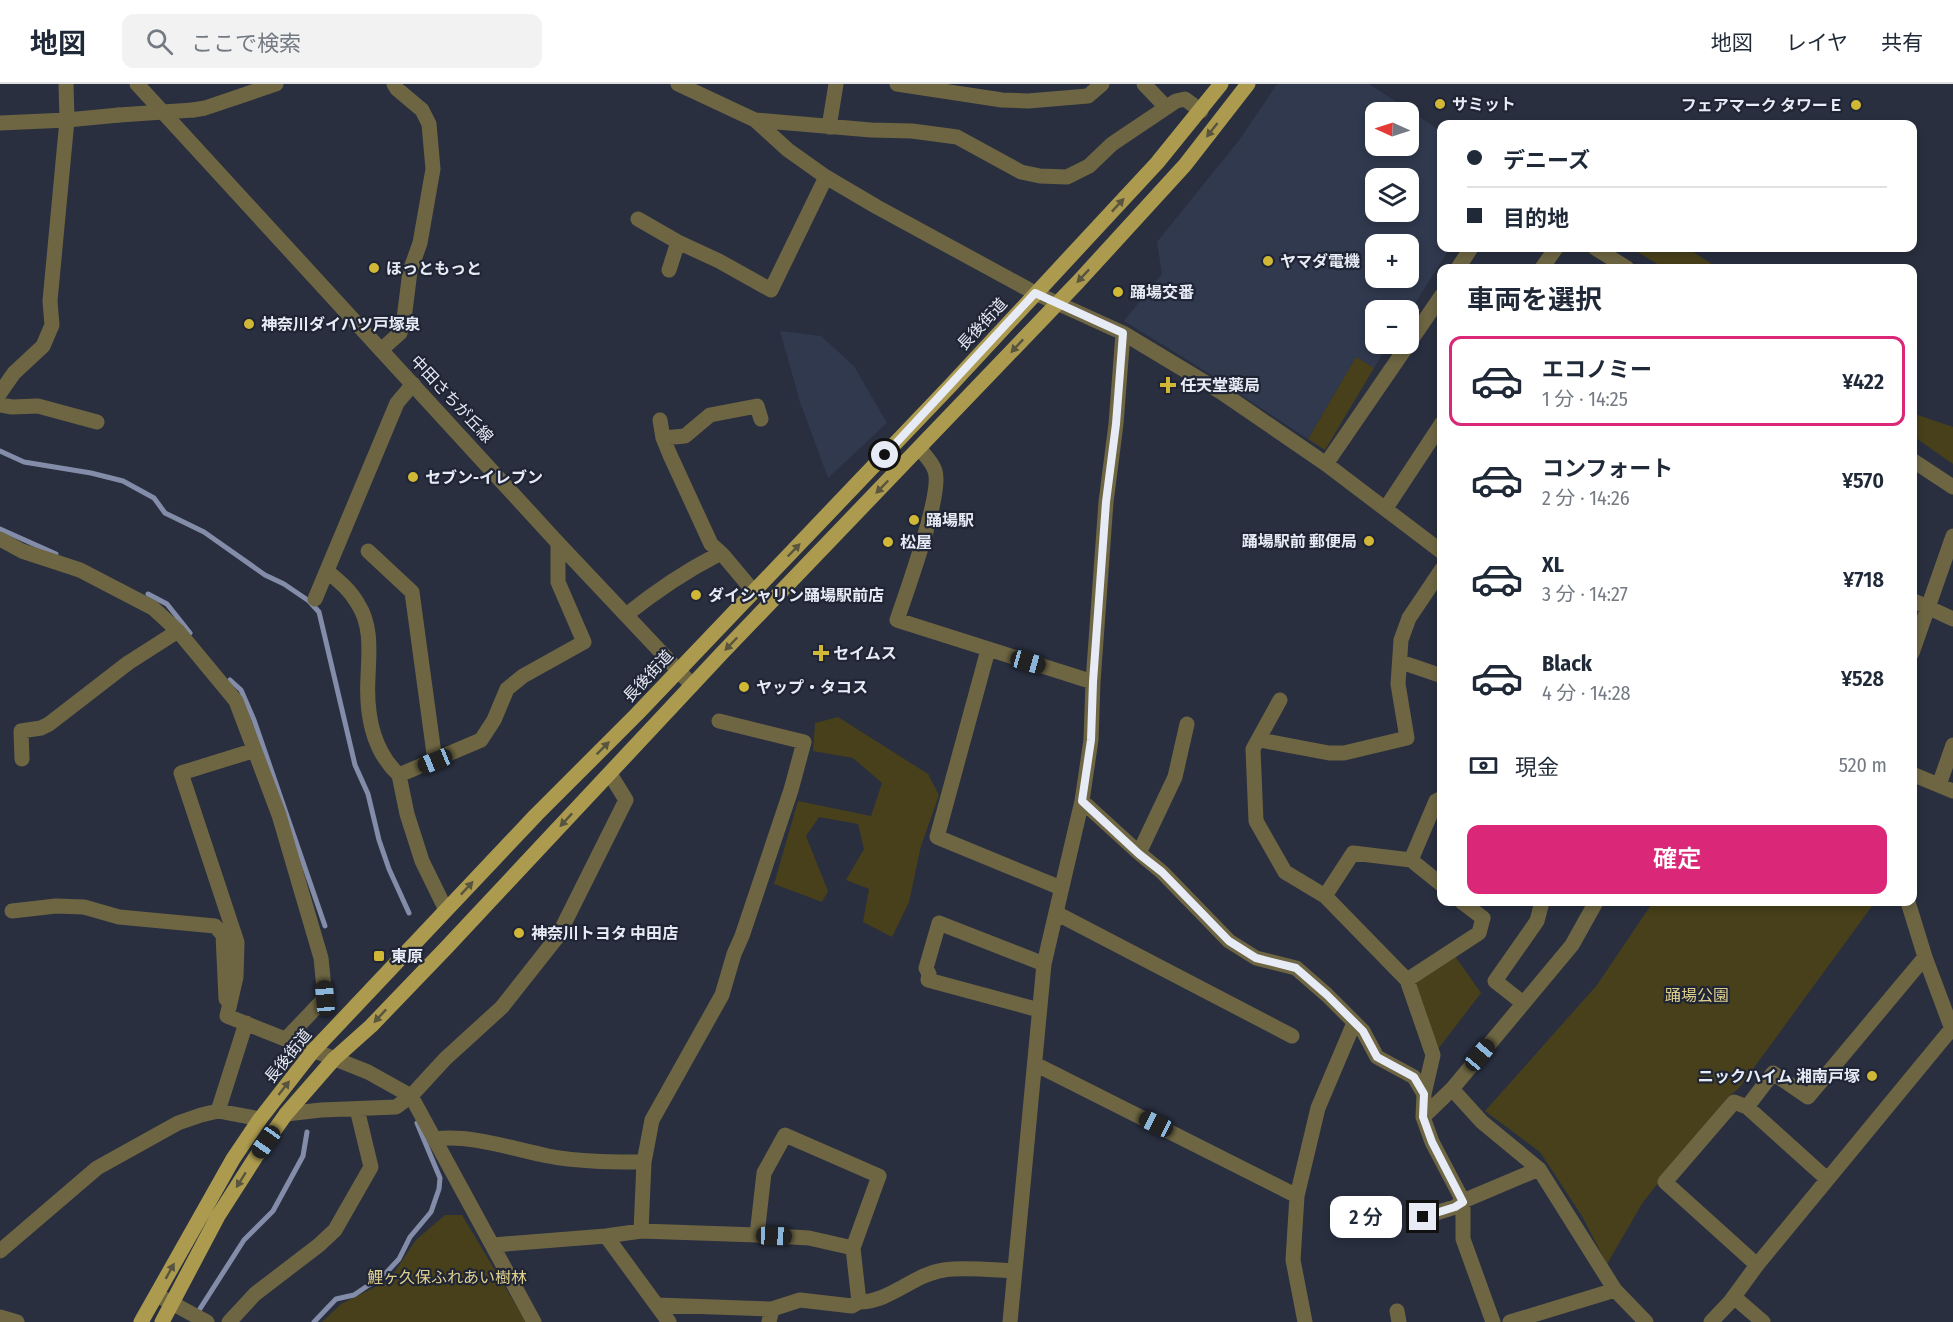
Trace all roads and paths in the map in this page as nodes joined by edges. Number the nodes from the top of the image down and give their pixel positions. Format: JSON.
{"nodes":[{"id":1,"x":66,"y":84,"type":"edge"},
{"id":2,"x":137,"y":84,"type":"edge"},
{"id":3,"x":276,"y":84,"type":"edge"},
{"id":4,"x":394,"y":84,"type":"edge"},
{"id":5,"x":678,"y":84,"type":"edge"},
{"id":6,"x":836,"y":84,"type":"edge"},
{"id":7,"x":897,"y":84,"type":"edge"},
{"id":8,"x":1102,"y":84,"type":"edge"},
{"id":9,"x":1144,"y":84,"type":"edge"},
{"id":10,"x":1221,"y":84,"type":"edge"},
{"id":11,"x":1248,"y":84,"type":"edge"},
{"id":12,"x":1165,"y":106,"type":"junction"},
{"id":13,"x":1201,"y":111,"type":"junction"},
{"id":14,"x":67,"y":120,"type":"junction"},
{"id":15,"x":755,"y":120,"type":"junction"},
{"id":16,"x":0,"y":123,"type":"edge"},
{"id":17,"x":829,"y":127,"type":"junction"},
{"id":18,"x":826,"y":177,"type":"junction"},
{"id":19,"x":638,"y":219,"type":"dead end"},
{"id":20,"x":678,"y":242,"type":"junction"},
{"id":21,"x":1601,"y":252,"type":"edge"},
{"id":22,"x":1621,"y":264,"type":"edge"},
{"id":23,"x":669,"y":270,"type":"dead end"},
{"id":24,"x":1035,"y":293,"type":"junction"},
{"id":25,"x":1057,"y":304,"type":"junction"},
{"id":26,"x":1437,"y":308,"type":"edge"},
{"id":27,"x":1123,"y":333,"type":"junction"},
{"id":28,"x":381,"y":350,"type":"junction"},
{"id":29,"x":413,"y":384,"type":"junction"},
{"id":30,"x":0,"y":393,"type":"edge"},
{"id":31,"x":0,"y":405,"type":"edge"},
{"id":32,"x":761,"y":419,"type":"dead end"},
{"id":33,"x":660,"y":420,"type":"dead end"},
{"id":34,"x":97,"y":422,"type":"dead end"},
{"id":35,"x":1437,"y":431,"type":"edge"},
{"id":36,"x":663,"y":438,"type":"junction"},
{"id":37,"x":919,"y":448,"type":"junction"},
{"id":38,"x":1917,"y":463,"type":"edge"},
{"id":39,"x":1326,"y":464,"type":"junction"},
{"id":40,"x":1953,"y":487,"type":"edge"},
{"id":41,"x":1386,"y":508,"type":"junction"},
{"id":42,"x":1953,"y":536,"type":"edge"},
{"id":43,"x":0,"y":538,"type":"edge"},
{"id":44,"x":558,"y":543,"type":"junction"},
{"id":45,"x":1437,"y":548,"type":"edge"},
{"id":46,"x":368,"y":551,"type":"dead end"},
{"id":47,"x":723,"y":555,"type":"junction"},
{"id":48,"x":327,"y":571,"type":"junction"},
{"id":49,"x":1437,"y":576,"type":"edge"},
{"id":50,"x":754,"y":592,"type":"junction"},
{"id":51,"x":315,"y":599,"type":"dead end"},
{"id":52,"x":1917,"y":602,"type":"edge"},
{"id":53,"x":1928,"y":608,"type":"junction"},
{"id":54,"x":626,"y":615,"type":"junction"},
{"id":55,"x":1953,"y":619,"type":"edge"},
{"id":56,"x":178,"y":631,"type":"junction"},
{"id":57,"x":1917,"y":639,"type":"edge"},
{"id":58,"x":988,"y":650,"type":"junction"},
{"id":59,"x":1401,"y":662,"type":"junction"},
{"id":60,"x":677,"y":670,"type":"junction"},
{"id":61,"x":1437,"y":674,"type":"edge"},
{"id":62,"x":1093,"y":682,"type":"junction"},
{"id":63,"x":692,"y":685,"type":"junction"},
{"id":64,"x":1280,"y":700,"type":"dead end"},
{"id":65,"x":719,"y":721,"type":"dead end"},
{"id":66,"x":1187,"y":724,"type":"dead end"},
{"id":67,"x":1260,"y":740,"type":"junction"},
{"id":68,"x":1953,"y":745,"type":"edge"},
{"id":69,"x":254,"y":748,"type":"junction"},
{"id":70,"x":22,"y":759,"type":"dead end"},
{"id":71,"x":435,"y":761,"type":"junction"},
{"id":72,"x":610,"y":774,"type":"junction"},
{"id":73,"x":399,"y":775,"type":"junction"},
{"id":74,"x":1917,"y":776,"type":"edge"},
{"id":75,"x":1946,"y":788,"type":"edge"},
{"id":76,"x":1437,"y":800,"type":"edge"},
{"id":77,"x":1082,"y":801,"type":"junction"},
{"id":78,"x":1139,"y":854,"type":"junction"},
{"id":79,"x":1411,"y":860,"type":"junction"},
{"id":80,"x":1437,"y":881,"type":"edge"},
{"id":81,"x":1061,"y":888,"type":"junction"},
{"id":82,"x":1325,"y":897,"type":"junction"},
{"id":83,"x":1467,"y":906,"type":"edge"},
{"id":84,"x":1541,"y":906,"type":"edge"},
{"id":85,"x":1594,"y":906,"type":"edge"},
{"id":86,"x":1909,"y":906,"type":"edge"},
{"id":87,"x":446,"y":910,"type":"junction"},
{"id":88,"x":12,"y":911,"type":"dead end"},
{"id":89,"x":1056,"y":913,"type":"junction"},
{"id":90,"x":1925,"y":957,"type":"junction"},
{"id":91,"x":1044,"y":964,"type":"junction"},
{"id":92,"x":1407,"y":980,"type":"junction"},
{"id":93,"x":1523,"y":1003,"type":"junction"},
{"id":94,"x":1039,"y":1010,"type":"junction"},
{"id":95,"x":227,"y":1016,"type":"junction"},
{"id":96,"x":246,"y":1023,"type":"junction"},
{"id":97,"x":1354,"y":1023,"type":"junction"},
{"id":98,"x":1953,"y":1029,"type":"edge"},
{"id":99,"x":1292,"y":1036,"type":"dead end"},
{"id":100,"x":286,"y":1039,"type":"junction"},
{"id":101,"x":313,"y":1051,"type":"junction"},
{"id":102,"x":334,"y":1059,"type":"junction"},
{"id":103,"x":1035,"y":1064,"type":"junction"},
{"id":104,"x":1452,"y":1089,"type":"junction"},
{"id":105,"x":1424,"y":1094,"type":"junction"},
{"id":106,"x":411,"y":1096,"type":"junction"},
{"id":107,"x":1747,"y":1107,"type":"junction"},
{"id":108,"x":357,"y":1109,"type":"junction"},
{"id":109,"x":218,"y":1111,"type":"junction"},
{"id":110,"x":286,"y":1114,"type":"junction"},
{"id":111,"x":1423,"y":1117,"type":"junction"},
{"id":112,"x":260,"y":1119,"type":"junction"},
{"id":113,"x":435,"y":1139,"type":"junction"},
{"id":114,"x":644,"y":1162,"type":"junction"},
{"id":115,"x":1539,"y":1169,"type":"junction"},
{"id":116,"x":1827,"y":1179,"type":"junction"},
{"id":117,"x":1297,"y":1196,"type":"junction"},
{"id":118,"x":1463,"y":1202,"type":"junction"},
{"id":119,"x":1423,"y":1217,"type":"dead end"},
{"id":120,"x":641,"y":1232,"type":"junction"},
{"id":121,"x":757,"y":1235,"type":"junction"},
{"id":122,"x":606,"y":1236,"type":"junction"},
{"id":123,"x":493,"y":1245,"type":"junction"},
{"id":124,"x":853,"y":1248,"type":"junction"},
{"id":125,"x":0,"y":1251,"type":"edge"},
{"id":126,"x":1757,"y":1265,"type":"junction"},
{"id":127,"x":1014,"y":1271,"type":"junction"},
{"id":128,"x":1616,"y":1290,"type":"junction"},
{"id":129,"x":157,"y":1295,"type":"junction"},
{"id":130,"x":1734,"y":1297,"type":"junction"},
{"id":131,"x":858,"y":1302,"type":"junction"},
{"id":132,"x":657,"y":1305,"type":"junction"},
{"id":133,"x":179,"y":1306,"type":"junction"},
{"id":134,"x":771,"y":1315,"type":"edge"},
{"id":135,"x":0,"y":1317,"type":"edge"},
{"id":136,"x":17,"y":1322,"type":"edge"},
{"id":137,"x":141,"y":1322,"type":"edge"},
{"id":138,"x":162,"y":1322,"type":"edge"},
{"id":139,"x":207,"y":1322,"type":"edge"},
{"id":140,"x":229,"y":1322,"type":"edge"},
{"id":141,"x":534,"y":1322,"type":"edge"},
{"id":142,"x":669,"y":1322,"type":"edge"},
{"id":143,"x":1010,"y":1322,"type":"edge"},
{"id":144,"x":1305,"y":1322,"type":"edge"},
{"id":145,"x":1493,"y":1322,"type":"edge"},
{"id":146,"x":1510,"y":1322,"type":"edge"},
{"id":147,"x":1646,"y":1322,"type":"edge"},
{"id":148,"x":1711,"y":1322,"type":"edge"},
{"id":149,"x":1763,"y":1322,"type":"edge"}],
"edges":[{"from":1,"to":14,"type":"street"},
{"from":2,"to":28,"type":"street","name":"中田さちが丘線"},
{"from":3,"to":14,"type":"street","bridge":true},
{"from":4,"to":28,"type":"street"},
{"from":5,"to":15,"type":"street"},
{"from":6,"to":17,"type":"street"},
{"from":7,"to":8,"type":"street"},
{"from":9,"to":12,"type":"street"},
{"from":10,"to":13,"type":"main road","name":"長後街道"},
{"from":11,"to":25,"type":"main road","one_way":true},
{"from":12,"to":13,"type":"street"},
{"from":12,"to":17,"type":"street"},
{"from":24,"to":13,"type":"main road","name":"長後街道","one_way":true},
{"from":14,"to":16,"type":"street"},
{"from":14,"to":30,"type":"street"},
{"from":15,"to":17,"type":"street"},
{"from":15,"to":18,"type":"street"},
{"from":18,"to":20,"type":"street"},
{"from":18,"to":24,"type":"street"},
{"from":19,"to":20,"type":"street"},
{"from":20,"to":23,"type":"street"},
{"from":21,"to":22,"type":"street"},
{"from":24,"to":25,"type":"street"},
{"from":50,"to":24,"type":"main road","name":"長後街道","one_way":true},
{"from":25,"to":27,"type":"street"},
{"from":25,"to":37,"type":"main road","one_way":true},
{"from":26,"to":39,"type":"street"},
{"from":27,"to":39,"type":"street"},
{"from":27,"to":62,"type":"street"},
{"from":28,"to":29,"type":"street","name":"中田さちが丘線"},
{"from":29,"to":44,"type":"street","name":"中田さちが丘線"},
{"from":29,"to":48,"type":"street"},
{"from":31,"to":34,"type":"street"},
{"from":32,"to":36,"type":"street"},
{"from":33,"to":36,"type":"street"},
{"from":35,"to":41,"type":"street"},
{"from":36,"to":47,"type":"street"},
{"from":37,"to":58,"type":"street"},
{"from":37,"to":63,"type":"main road","one_way":true},
{"from":38,"to":40,"type":"street"},
{"from":39,"to":41,"type":"street"},
{"from":41,"to":45,"type":"street"},
{"from":42,"to":53,"type":"street"},
{"from":43,"to":56,"type":"street"},
{"from":44,"to":54,"type":"street","name":"中田さちが丘線"},
{"from":44,"to":71,"type":"street"},
{"from":46,"to":71,"type":"street"},
{"from":47,"to":50,"type":"street"},
{"from":47,"to":54,"type":"street"},
{"from":48,"to":51,"type":"street"},
{"from":48,"to":73,"type":"street"},
{"from":49,"to":59,"type":"street"},
{"from":50,"to":60,"type":"main road","name":"長後街道"},
{"from":52,"to":53,"type":"street"},
{"from":53,"to":55,"type":"street"},
{"from":53,"to":57,"type":"street"},
{"from":54,"to":60,"type":"street","name":"中田さちが丘線"},
{"from":56,"to":69,"type":"street"},
{"from":56,"to":70,"type":"street"},
{"from":58,"to":62,"type":"street"},
{"from":58,"to":81,"type":"street"},
{"from":59,"to":61,"type":"street"},
{"from":59,"to":67,"type":"street"},
{"from":60,"to":63,"type":"street","name":"中田さちが丘線"},
{"from":87,"to":60,"type":"main road","name":"長後街道","one_way":true},
{"from":62,"to":77,"type":"street"},
{"from":63,"to":72,"type":"main road"},
{"from":64,"to":67,"type":"street"},
{"from":65,"to":114,"type":"street"},
{"from":66,"to":78,"type":"street"},
{"from":67,"to":82,"type":"street"},
{"from":68,"to":75,"type":"street"},
{"from":69,"to":95,"type":"street"},
{"from":69,"to":100,"type":"street"},
{"from":71,"to":73,"type":"street"},
{"from":72,"to":102,"type":"main road","one_way":true},
{"from":72,"to":106,"type":"street"},
{"from":73,"to":87,"type":"street"},
{"from":74,"to":75,"type":"street"},
{"from":76,"to":79,"type":"street"},
{"from":77,"to":78,"type":"street"},
{"from":77,"to":81,"type":"street"},
{"from":78,"to":97,"type":"street"},
{"from":79,"to":80,"type":"street"},
{"from":79,"to":82,"type":"street"},
{"from":81,"to":89,"type":"street"},
{"from":82,"to":92,"type":"street"},
{"from":83,"to":92,"type":"street"},
{"from":84,"to":93,"type":"street"},
{"from":85,"to":93,"type":"street"},
{"from":86,"to":90,"type":"street"},
{"from":87,"to":101,"type":"main road","name":"長後街道"},
{"from":88,"to":95,"type":"street"},
{"from":89,"to":91,"type":"street"},
{"from":89,"to":99,"type":"street"},
{"from":90,"to":98,"type":"street"},
{"from":90,"to":107,"type":"street"},
{"from":91,"to":94,"type":"street"},
{"from":91,"to":94,"type":"street"},
{"from":92,"to":105,"type":"street"},
{"from":93,"to":104,"type":"street"},
{"from":94,"to":103,"type":"street"},
{"from":95,"to":96,"type":"street"},
{"from":96,"to":100,"type":"street"},
{"from":96,"to":109,"type":"street"},
{"from":97,"to":105,"type":"street"},
{"from":97,"to":117,"type":"street"},
{"from":98,"to":116,"type":"street"},
{"from":100,"to":101,"type":"street"},
{"from":101,"to":102,"type":"street"},
{"from":112,"to":101,"type":"main road","name":"長後街道","one_way":true},
{"from":102,"to":106,"type":"street"},
{"from":102,"to":110,"type":"main road"},
{"from":103,"to":117,"type":"street"},
{"from":103,"to":127,"type":"street"},
{"from":104,"to":111,"type":"street"},
{"from":104,"to":115,"type":"street"},
{"from":105,"to":111,"type":"street"},
{"from":106,"to":108,"type":"street"},
{"from":106,"to":113,"type":"street"},
{"from":107,"to":116,"type":"street"},
{"from":107,"to":126,"type":"street"},
{"from":108,"to":110,"type":"street"},
{"from":108,"to":140,"type":"street"},
{"from":109,"to":112,"type":"street"},
{"from":109,"to":125,"type":"street"},
{"from":110,"to":133,"type":"main road","one_way":true},
{"from":111,"to":118,"type":"street"},
{"from":129,"to":112,"type":"main road","name":"長後街道","one_way":true},
{"from":113,"to":114,"type":"street"},
{"from":113,"to":123,"type":"street"},
{"from":114,"to":120,"type":"street"},
{"from":115,"to":118,"type":"street"},
{"from":115,"to":128,"type":"street"},
{"from":116,"to":126,"type":"street"},
{"from":117,"to":144,"type":"street"},
{"from":118,"to":119,"type":"street"},
{"from":118,"to":145,"type":"street"},
{"from":120,"to":121,"type":"street"},
{"from":120,"to":122,"type":"street"},
{"from":121,"to":124,"type":"street"},
{"from":121,"to":124,"type":"street"},
{"from":122,"to":123,"type":"street"},
{"from":122,"to":132,"type":"street"},
{"from":123,"to":141,"type":"street"},
{"from":124,"to":131,"type":"street"},
{"from":126,"to":130,"type":"street"},
{"from":127,"to":131,"type":"street"},
{"from":127,"to":143,"type":"street"},
{"from":128,"to":146,"type":"street"},
{"from":128,"to":147,"type":"street"},
{"from":129,"to":133,"type":"street"},
{"from":129,"to":137,"type":"main road","name":"長後街道"},
{"from":130,"to":148,"type":"street"},
{"from":130,"to":149,"type":"street"},
{"from":131,"to":134,"type":"street"},
{"from":132,"to":134,"type":"street"},
{"from":132,"to":142,"type":"street"},
{"from":133,"to":138,"type":"main road"},
{"from":133,"to":139,"type":"street"},
{"from":135,"to":136,"type":"street"}]}
